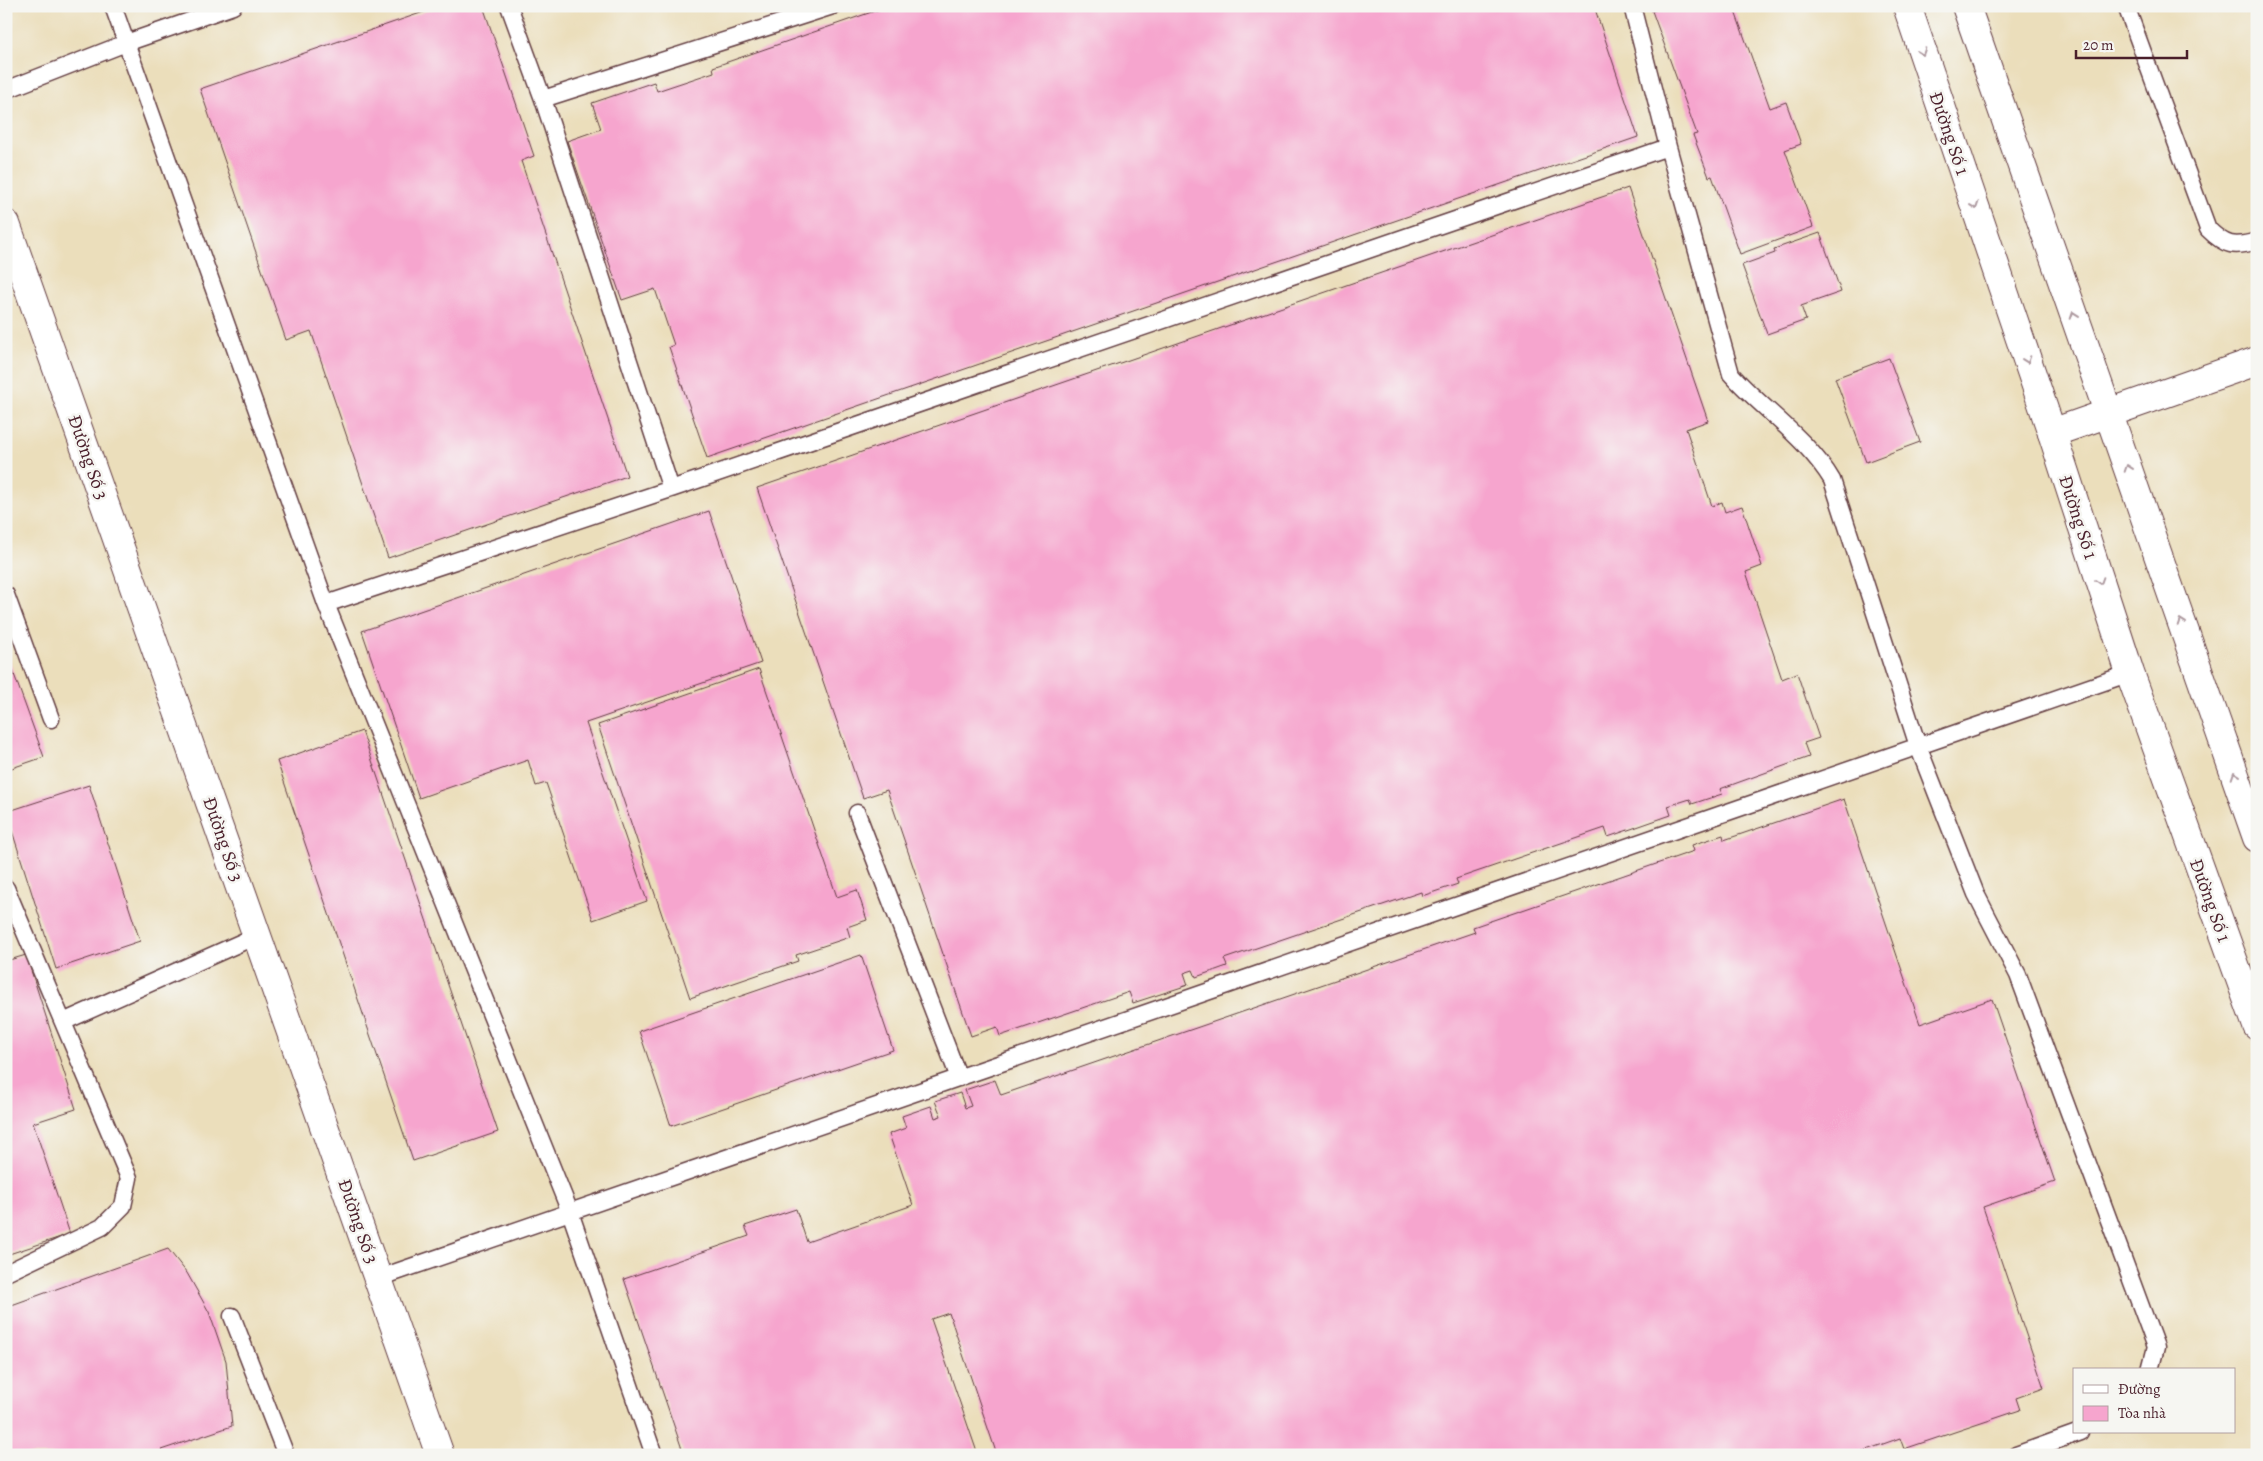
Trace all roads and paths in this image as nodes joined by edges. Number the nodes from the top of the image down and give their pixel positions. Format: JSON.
{"nodes":[{"id":1,"x":113,"y":6,"type":"edge"},
{"id":2,"x":232,"y":6,"type":"edge"},
{"id":3,"x":509,"y":6,"type":"edge"},
{"id":4,"x":833,"y":6,"type":"edge"},
{"id":5,"x":1632,"y":6,"type":"edge"},
{"id":6,"x":1907,"y":6,"type":"edge"},
{"id":7,"x":1966,"y":6,"type":"edge"},
{"id":8,"x":2126,"y":6,"type":"edge"},
{"id":9,"x":126,"y":43,"type":"junction"},
{"id":10,"x":6,"y":90,"type":"edge"},
{"id":11,"x":543,"y":99,"type":"junction"},
{"id":12,"x":1668,"y":147,"type":"junction"},
{"id":13,"x":7,"y":231,"type":"edge"},
{"id":14,"x":2257,"y":241,"type":"edge"},
{"id":15,"x":2257,"y":361,"type":"edge"},
{"id":16,"x":2108,"y":412,"type":"junction"},
{"id":17,"x":2052,"y":433,"type":"junction"},
{"id":18,"x":671,"y":489,"type":"junction"},
{"id":19,"x":6,"y":595,"type":"edge"},
{"id":20,"x":326,"y":604,"type":"junction"},
{"id":21,"x":2130,"y":673,"type":"junction"},
{"id":22,"x":51,"y":719,"type":"dead end"},
{"id":23,"x":1918,"y":746,"type":"junction"},
{"id":24,"x":857,"y":813,"type":"dead end"},
{"id":25,"x":2257,"y":838,"type":"edge"},
{"id":26,"x":6,"y":888,"type":"edge"},
{"id":27,"x":258,"y":935,"type":"junction"},
{"id":28,"x":62,"y":1022,"type":"junction"},
{"id":29,"x":2257,"y":1026,"type":"edge"},
{"id":30,"x":959,"y":1078,"type":"junction"},
{"id":31,"x":570,"y":1212,"type":"junction"},
{"id":32,"x":6,"y":1273,"type":"edge"},
{"id":33,"x":378,"y":1278,"type":"junction"},
{"id":34,"x":232,"y":1316,"type":"dead end"},
{"id":35,"x":2151,"y":1368,"type":"edge"},
{"id":36,"x":2074,"y":1434,"type":"edge"},
{"id":37,"x":286,"y":1455,"type":"edge"},
{"id":38,"x":440,"y":1455,"type":"edge"},
{"id":39,"x":654,"y":1455,"type":"edge"},
{"id":40,"x":2016,"y":1455,"type":"edge"}],
"edges":[{"from":1,"to":9,"type":"lane"},
{"from":2,"to":9,"type":"lane"},
{"from":3,"to":11,"type":"lane"},
{"from":4,"to":11,"type":"lane"},
{"from":5,"to":12,"type":"lane"},
{"from":6,"to":17,"type":"street","name":"Đường Số 1","one_way":true},
{"from":16,"to":7,"type":"street","one_way":true},
{"from":8,"to":14,"type":"lane"},
{"from":9,"to":10,"type":"lane"},
{"from":9,"to":20,"type":"lane"},
{"from":11,"to":18,"type":"lane"},
{"from":12,"to":18,"type":"lane"},
{"from":12,"to":23,"type":"lane"},
{"from":13,"to":27,"type":"street","name":"Đường Số 3"},
{"from":15,"to":16,"type":"street"},
{"from":16,"to":17,"type":"street"},
{"from":25,"to":16,"type":"street","one_way":true},
{"from":17,"to":21,"type":"street","name":"Đường Số 1","one_way":true},
{"from":18,"to":20,"type":"lane"},
{"from":19,"to":22,"type":"lane"},
{"from":20,"to":31,"type":"lane"},
{"from":21,"to":23,"type":"lane"},
{"from":21,"to":29,"type":"street","name":"Đường Số 1"},
{"from":23,"to":30,"type":"lane"},
{"from":23,"to":35,"type":"lane"},
{"from":24,"to":30,"type":"lane"},
{"from":26,"to":28,"type":"lane"},
{"from":27,"to":28,"type":"lane"},
{"from":27,"to":33,"type":"street","name":"Đường Số 3"},
{"from":28,"to":32,"type":"lane"},
{"from":30,"to":31,"type":"lane"},
{"from":31,"to":33,"type":"lane"},
{"from":31,"to":39,"type":"lane"},
{"from":33,"to":38,"type":"street","name":"Đường Số 3"},
{"from":34,"to":37,"type":"lane"},
{"from":36,"to":40,"type":"lane"}]}
